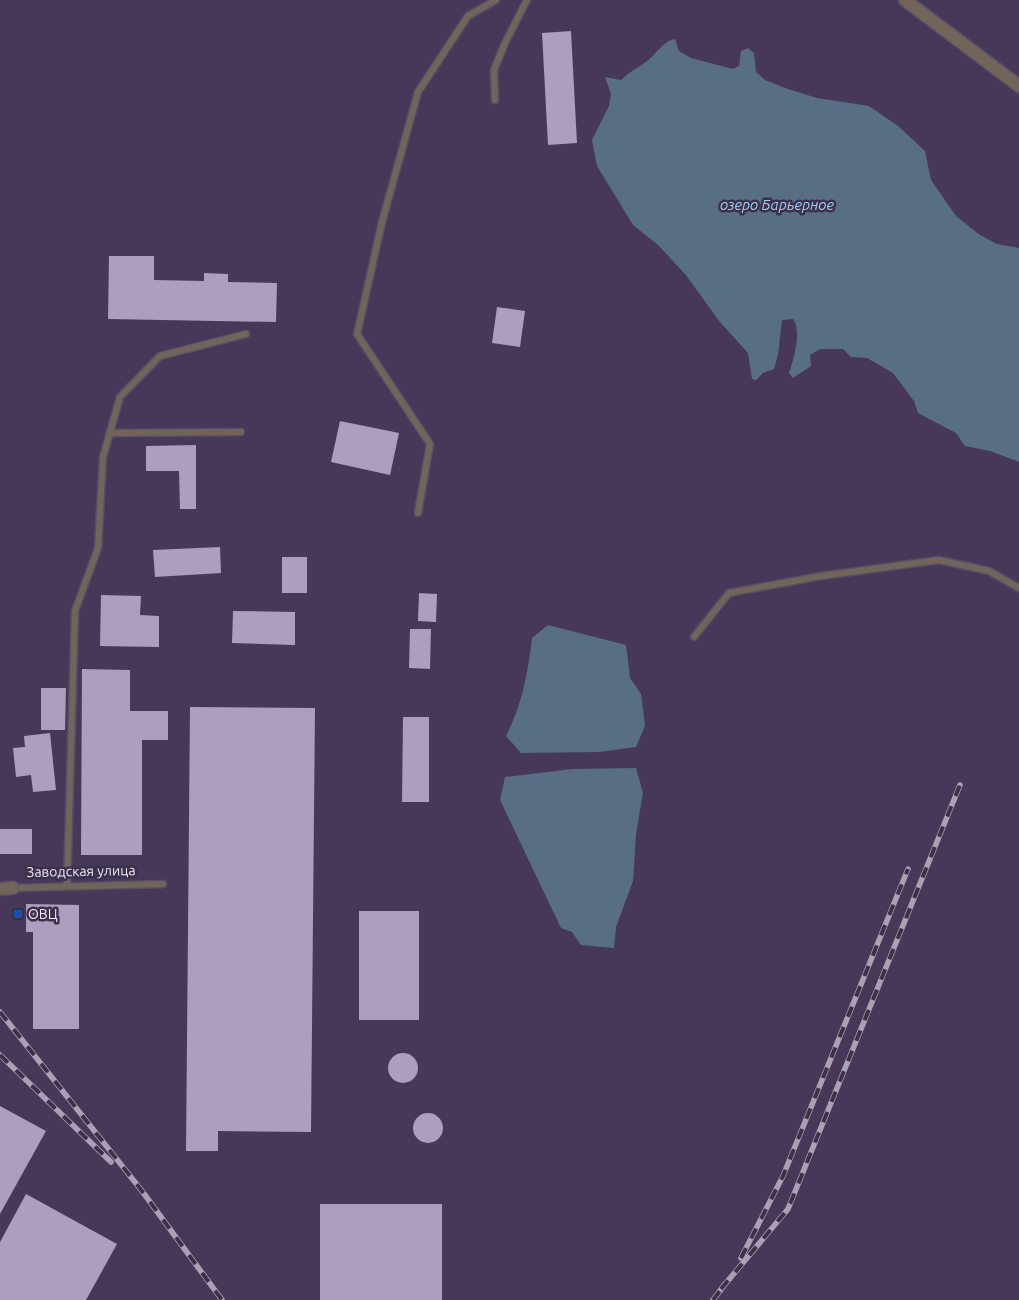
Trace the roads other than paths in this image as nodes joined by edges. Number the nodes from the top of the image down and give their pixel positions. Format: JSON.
{"nodes":[{"id":1,"x":496,"y":0,"type":"edge"},
{"id":2,"x":527,"y":0,"type":"edge"},
{"id":3,"x":905,"y":0,"type":"edge"},
{"id":4,"x":1019,"y":86,"type":"edge"},
{"id":5,"x":495,"y":100,"type":"dead end"},
{"id":6,"x":246,"y":334,"type":"dead end"},
{"id":7,"x":110,"y":432,"type":"junction"},
{"id":8,"x":241,"y":432,"type":"dead end"},
{"id":9,"x":418,"y":513,"type":"dead end"},
{"id":10,"x":1019,"y":588,"type":"edge"},
{"id":11,"x":694,"y":637,"type":"dead end"},
{"id":12,"x":163,"y":884,"type":"dead end"},
{"id":13,"x":67,"y":887,"type":"junction"},
{"id":14,"x":6,"y":889,"type":"edge"}],
"edges":[{"from":1,"to":9,"type":"lane"},
{"from":2,"to":5,"type":"lane"},
{"from":3,"to":4,"type":"street"},
{"from":6,"to":7,"type":"lane"},
{"from":7,"to":8,"type":"lane"},
{"from":7,"to":13,"type":"lane"},
{"from":10,"to":11,"type":"lane"},
{"from":12,"to":13,"type":"lane","name":"Заводская улица"},
{"from":13,"to":14,"type":"lane","name":"Заводская улица"}]}
